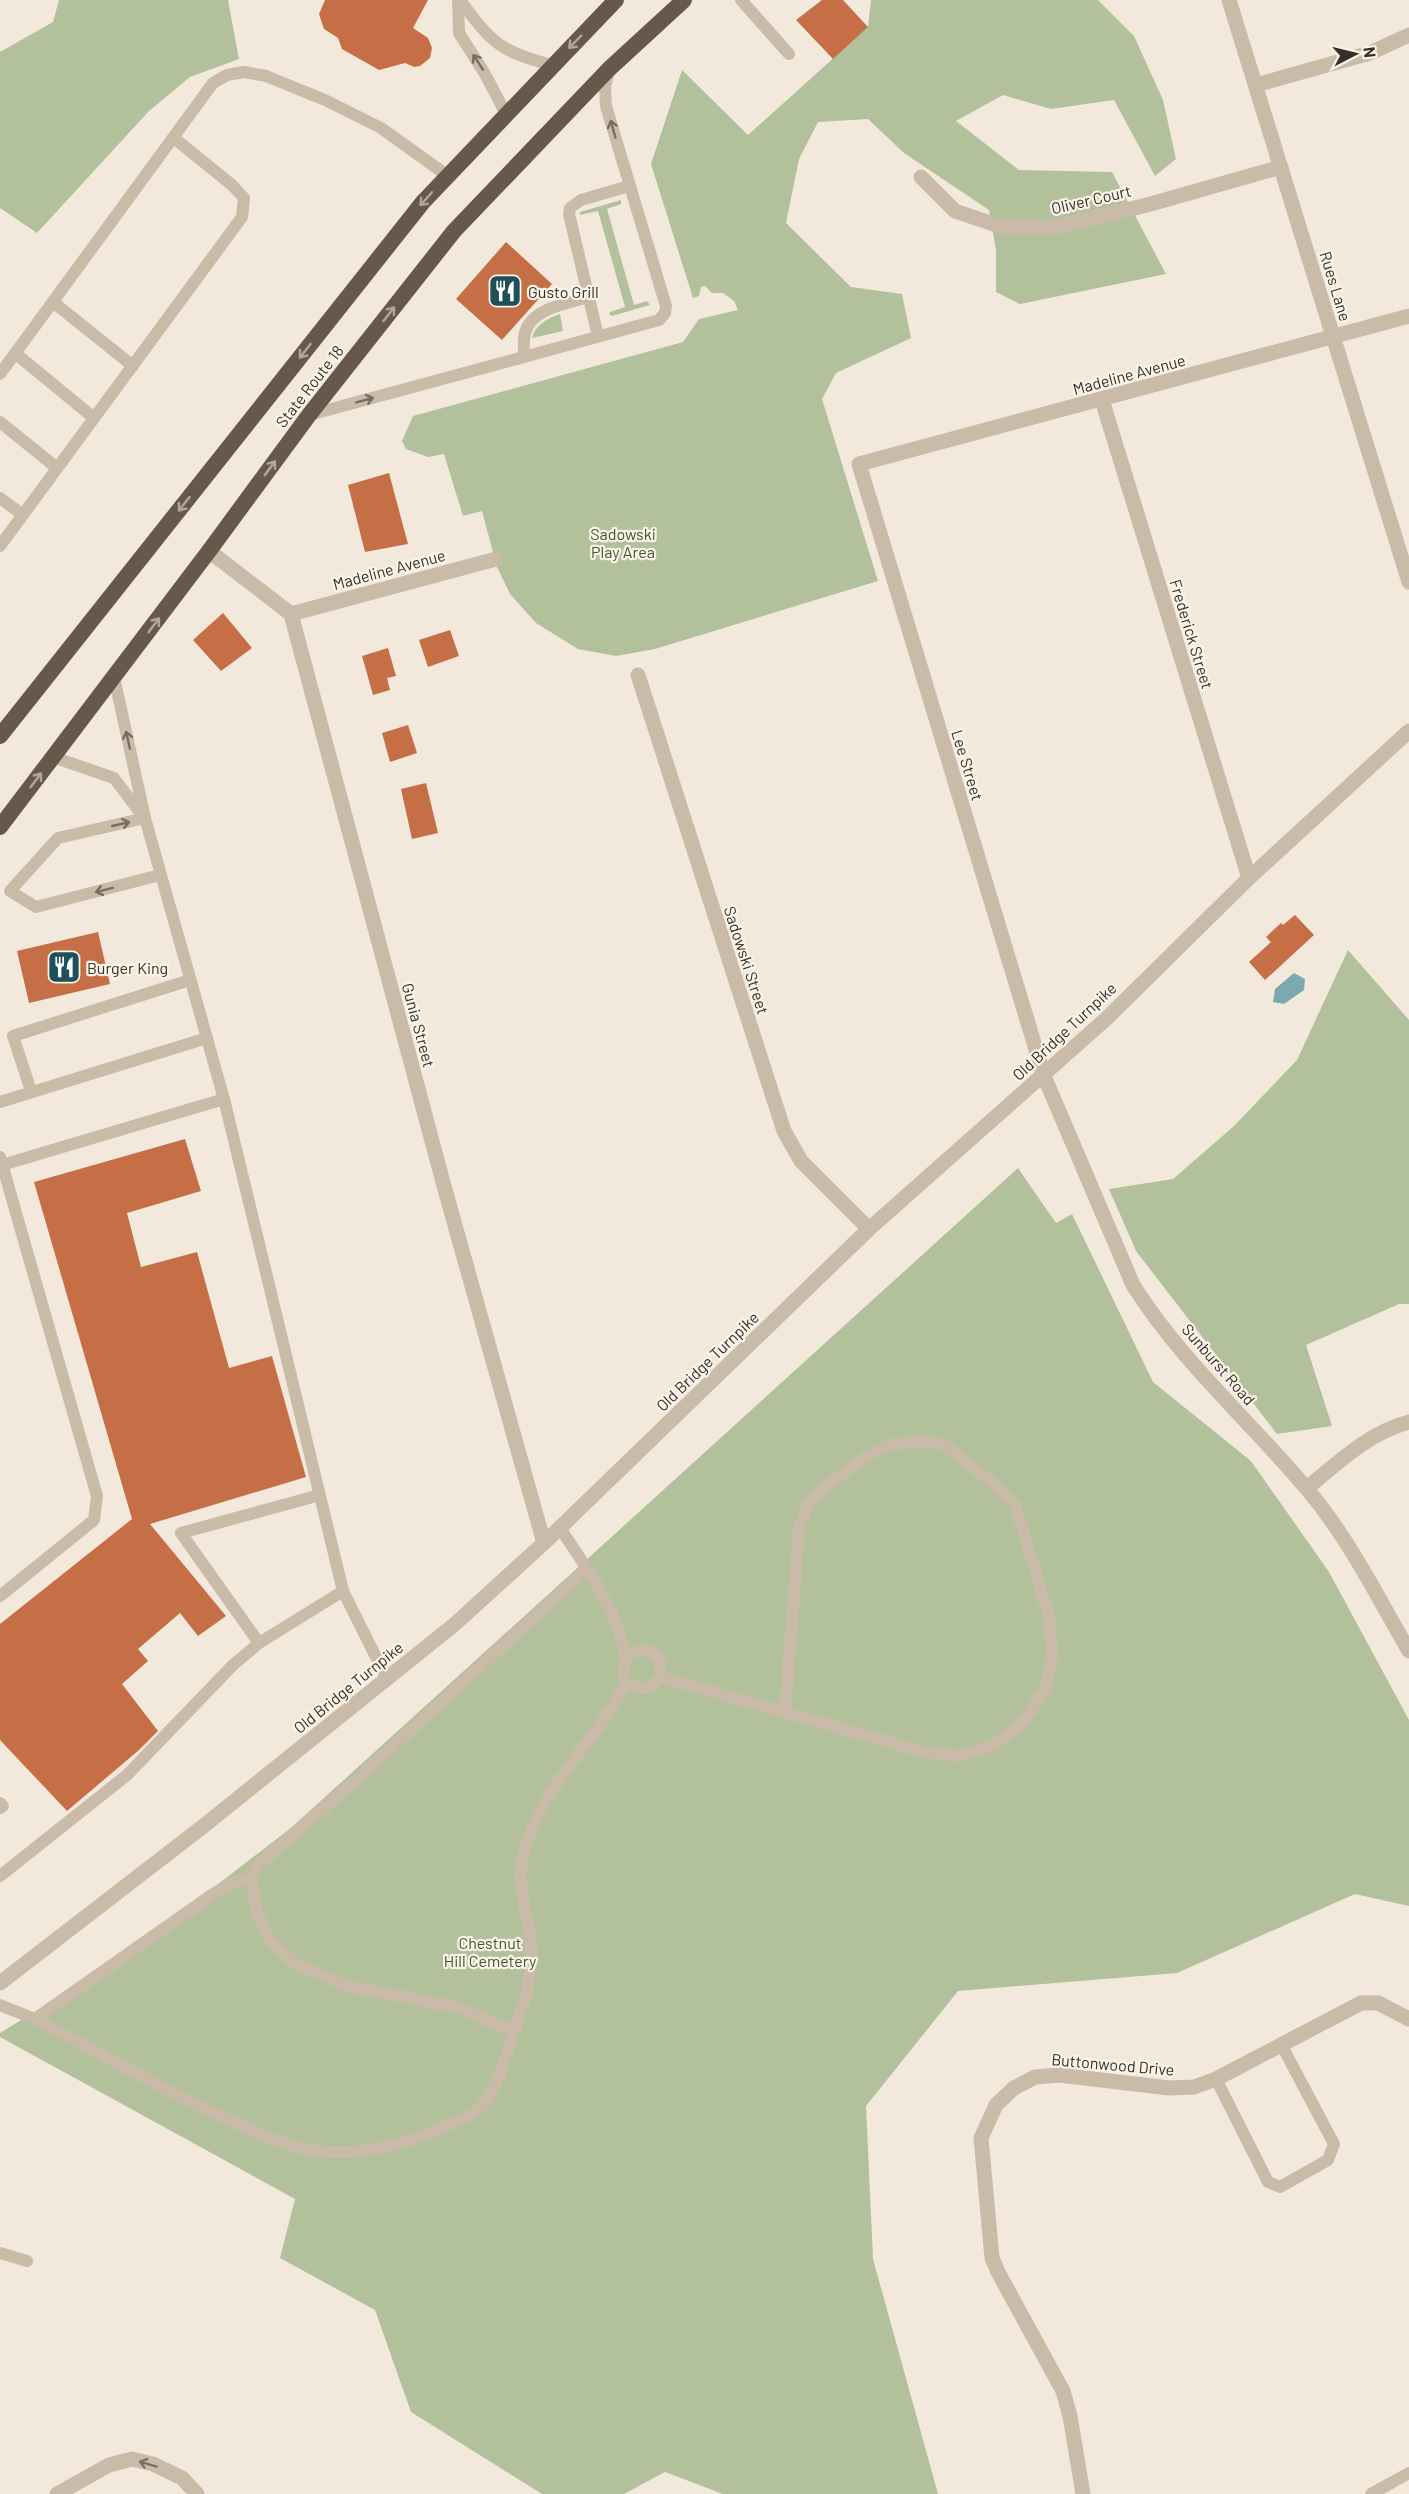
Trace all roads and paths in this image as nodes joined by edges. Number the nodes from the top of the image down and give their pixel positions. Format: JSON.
{"nodes":[{"id":1,"x":459,"y":0,"type":"edge"},
{"id":2,"x":616,"y":0,"type":"edge"},
{"id":3,"x":684,"y":0,"type":"edge"},
{"id":4,"x":741,"y":0,"type":"edge"},
{"id":5,"x":1229,"y":0,"type":"edge"},
{"id":6,"x":1409,"y":35,"type":"edge"},
{"id":7,"x":789,"y":54,"type":"dead end"},
{"id":8,"x":552,"y":65,"type":"junction"},
{"id":9,"x":609,"y":69,"type":"junction"},
{"id":10,"x":1256,"y":85,"type":"junction"},
{"id":11,"x":506,"y":114,"type":"junction"},
{"id":12,"x":174,"y":138,"type":"junction"},
{"id":13,"x":1281,"y":167,"type":"junction"},
{"id":14,"x":448,"y":176,"type":"junction"},
{"id":15,"x":921,"y":177,"type":"dead end"},
{"id":16,"x":629,"y":186,"type":"junction"},
{"id":17,"x":589,"y":297,"type":"junction"},
{"id":18,"x":53,"y":302,"type":"junction"},
{"id":19,"x":1409,"y":316,"type":"edge"},
{"id":20,"x":598,"y":336,"type":"junction"},
{"id":21,"x":1333,"y":337,"type":"junction"},
{"id":22,"x":15,"y":353,"type":"junction"},
{"id":23,"x":524,"y":357,"type":"junction"},
{"id":24,"x":133,"y":366,"type":"junction"},
{"id":25,"x":0,"y":374,"type":"edge"},
{"id":26,"x":1102,"y":400,"type":"junction"},
{"id":27,"x":309,"y":415,"type":"junction"},
{"id":28,"x":94,"y":418,"type":"junction"},
{"id":29,"x":0,"y":422,"type":"edge"},
{"id":30,"x":859,"y":464,"type":"joint"},
{"id":31,"x":57,"y":468,"type":"junction"},
{"id":32,"x":0,"y":498,"type":"edge"},
{"id":33,"x":23,"y":515,"type":"junction"},
{"id":34,"x":0,"y":546,"type":"edge"},
{"id":35,"x":209,"y":551,"type":"junction"},
{"id":36,"x":496,"y":559,"type":"dead end"},
{"id":37,"x":1409,"y":582,"type":"edge"},
{"id":38,"x":291,"y":614,"type":"junction"},
{"id":39,"x":638,"y":675,"type":"dead end"},
{"id":40,"x":114,"y":677,"type":"junction"},
{"id":41,"x":1409,"y":731,"type":"edge"},
{"id":42,"x":0,"y":736,"type":"edge"},
{"id":43,"x":53,"y":757,"type":"junction"},
{"id":44,"x":145,"y":818,"type":"junction"},
{"id":45,"x":0,"y":826,"type":"edge"},
{"id":46,"x":160,"y":875,"type":"junction"},
{"id":47,"x":1249,"y":878,"type":"junction"},
{"id":48,"x":190,"y":980,"type":"junction"},
{"id":49,"x":207,"y":1038,"type":"junction"},
{"id":50,"x":1044,"y":1076,"type":"junction"},
{"id":51,"x":31,"y":1091,"type":"junction"},
{"id":52,"x":224,"y":1099,"type":"junction"},
{"id":53,"x":0,"y":1102,"type":"edge"},
{"id":54,"x":1,"y":1163,"type":"edge"},
{"id":55,"x":869,"y":1230,"type":"junction"},
{"id":56,"x":1409,"y":1422,"type":"edge"},
{"id":57,"x":1307,"y":1488,"type":"junction"},
{"id":58,"x":320,"y":1495,"type":"junction"},
{"id":59,"x":561,"y":1528,"type":"junction"},
{"id":60,"x":544,"y":1543,"type":"junction"},
{"id":61,"x":587,"y":1569,"type":"junction"},
{"id":62,"x":343,"y":1591,"type":"junction"},
{"id":63,"x":0,"y":1596,"type":"edge"},
{"id":64,"x":259,"y":1643,"type":"junction"},
{"id":65,"x":1409,"y":1651,"type":"edge"},
{"id":66,"x":626,"y":1656,"type":"junction"},
{"id":67,"x":660,"y":1677,"type":"junction"},
{"id":68,"x":387,"y":1678,"type":"junction"},
{"id":69,"x":627,"y":1682,"type":"junction"},
{"id":70,"x":784,"y":1711,"type":"junction"},
{"id":71,"x":0,"y":1803,"type":"edge"},
{"id":72,"x":0,"y":1808,"type":"edge"},
{"id":73,"x":0,"y":1876,"type":"edge"},
{"id":74,"x":251,"y":1878,"type":"junction"},
{"id":75,"x":0,"y":1983,"type":"edge"},
{"id":76,"x":0,"y":2005,"type":"edge"},
{"id":77,"x":35,"y":2019,"type":"junction"},
{"id":78,"x":1409,"y":2019,"type":"edge"},
{"id":79,"x":514,"y":2032,"type":"junction"},
{"id":80,"x":1282,"y":2046,"type":"junction"},
{"id":81,"x":1216,"y":2079,"type":"junction"},
{"id":82,"x":0,"y":2253,"type":"edge"},
{"id":83,"x":27,"y":2260,"type":"dead end"},
{"id":84,"x":1409,"y":2474,"type":"edge"},
{"id":85,"x":57,"y":2494,"type":"edge"},
{"id":86,"x":197,"y":2494,"type":"edge"},
{"id":87,"x":1083,"y":2494,"type":"edge"},
{"id":88,"x":1371,"y":2494,"type":"edge"}],
"edges":[{"from":1,"to":8,"type":"lane"},
{"from":11,"to":1,"type":"lane","one_way":true},
{"from":2,"to":8,"type":"highway","name":"State Route 18","one_way":true},
{"from":3,"to":9,"type":"highway","name":"State Route 18"},
{"from":4,"to":7,"type":"lane"},
{"from":5,"to":10,"type":"street","name":"Rues Lane"},
{"from":6,"to":10,"type":"street"},
{"from":8,"to":11,"type":"highway","name":"State Route 18"},
{"from":16,"to":9,"type":"lane","one_way":true},
{"from":27,"to":9,"type":"highway","name":"State Route 18","one_way":true},
{"from":10,"to":13,"type":"street","name":"Rues Lane"},
{"from":11,"to":14,"type":"highway","name":"State Route 18"},
{"from":12,"to":14,"type":"lane"},
{"from":12,"to":18,"type":"lane"},
{"from":12,"to":24,"type":"lane"},
{"from":13,"to":15,"type":"street","name":"Oliver Court"},
{"from":13,"to":21,"type":"street","name":"Rues Lane"},
{"from":14,"to":42,"type":"highway","name":"State Route 18","one_way":true},
{"from":16,"to":17,"type":"lane"},
{"from":16,"to":20,"type":"lane"},
{"from":17,"to":20,"type":"lane"},
{"from":17,"to":23,"type":"lane"},
{"from":18,"to":22,"type":"lane"},
{"from":18,"to":24,"type":"lane"},
{"from":19,"to":21,"type":"street","name":"Madeline Avenue"},
{"from":20,"to":23,"type":"lane"},
{"from":21,"to":26,"type":"street","name":"Madeline Avenue"},
{"from":21,"to":37,"type":"street","name":"Rues Lane"},
{"from":22,"to":25,"type":"lane"},
{"from":22,"to":28,"type":"lane"},
{"from":27,"to":23,"type":"lane","one_way":true},
{"from":24,"to":28,"type":"lane"},
{"from":26,"to":30,"type":"street","name":"Madeline Avenue"},
{"from":26,"to":47,"type":"street","name":"Frederick Street"},
{"from":35,"to":27,"type":"highway","name":"State Route 18","one_way":true},
{"from":28,"to":31,"type":"lane"},
{"from":29,"to":31,"type":"lane"},
{"from":30,"to":50,"type":"street","name":"Lee Street"},
{"from":31,"to":33,"type":"lane"},
{"from":32,"to":33,"type":"lane"},
{"from":33,"to":34,"type":"lane"},
{"from":35,"to":38,"type":"street"},
{"from":40,"to":35,"type":"highway","name":"State Route 18","one_way":true},
{"from":36,"to":38,"type":"street","name":"Madeline Avenue"},
{"from":38,"to":60,"type":"street","name":"Gunia Street"},
{"from":39,"to":55,"type":"street","name":"Sadowski Street"},
{"from":40,"to":43,"type":"highway","name":"State Route 18"},
{"from":44,"to":40,"type":"lane","one_way":true},
{"from":41,"to":47,"type":"street","name":"Old Bridge Turnpike"},
{"from":43,"to":44,"type":"lane"},
{"from":45,"to":43,"type":"highway","name":"State Route 18","one_way":true},
{"from":44,"to":46,"type":"lane"},
{"from":46,"to":44,"type":"lane","one_way":true},
{"from":46,"to":48,"type":"lane"},
{"from":47,"to":50,"type":"street","name":"Old Bridge Turnpike"},
{"from":48,"to":49,"type":"lane"},
{"from":48,"to":51,"type":"lane"},
{"from":49,"to":51,"type":"lane"},
{"from":49,"to":52,"type":"lane"},
{"from":50,"to":55,"type":"street","name":"Old Bridge Turnpike"},
{"from":50,"to":57,"type":"street","name":"Sunburst Road"},
{"from":51,"to":53,"type":"lane"},
{"from":52,"to":54,"type":"lane"},
{"from":52,"to":58,"type":"lane"},
{"from":54,"to":63,"type":"lane"},
{"from":55,"to":59,"type":"street","name":"Old Bridge Turnpike"},
{"from":56,"to":57,"type":"street"},
{"from":57,"to":65,"type":"street","name":"Sunburst Road"},
{"from":58,"to":62,"type":"lane"},
{"from":58,"to":64,"type":"lane"},
{"from":59,"to":60,"type":"street","name":"Old Bridge Turnpike"},
{"from":59,"to":61,"type":"lane"},
{"from":60,"to":68,"type":"street","name":"Old Bridge Turnpike"},
{"from":61,"to":66,"type":"lane"},
{"from":61,"to":74,"type":"lane"},
{"from":62,"to":64,"type":"lane"},
{"from":62,"to":68,"type":"lane"},
{"from":64,"to":73,"type":"lane"},
{"from":66,"to":67,"type":"lane"},
{"from":66,"to":69,"type":"lane"},
{"from":67,"to":69,"type":"lane"},
{"from":67,"to":70,"type":"lane"},
{"from":68,"to":75,"type":"street","name":"Old Bridge Turnpike"},
{"from":69,"to":79,"type":"lane"},
{"from":70,"to":70,"type":"lane"},
{"from":71,"to":72,"type":"lane"},
{"from":74,"to":77,"type":"lane"},
{"from":74,"to":79,"type":"lane"},
{"from":76,"to":77,"type":"lane"},
{"from":77,"to":79,"type":"lane"},
{"from":78,"to":80,"type":"street","name":"Buttonwood Drive"},
{"from":80,"to":81,"type":"street","name":"Buttonwood Drive"},
{"from":80,"to":81,"type":"lane"},
{"from":81,"to":87,"type":"street","name":"Buttonwood Drive"},
{"from":82,"to":83,"type":"lane"},
{"from":84,"to":88,"type":"lane"},
{"from":86,"to":85,"type":"street","one_way":true}]}
